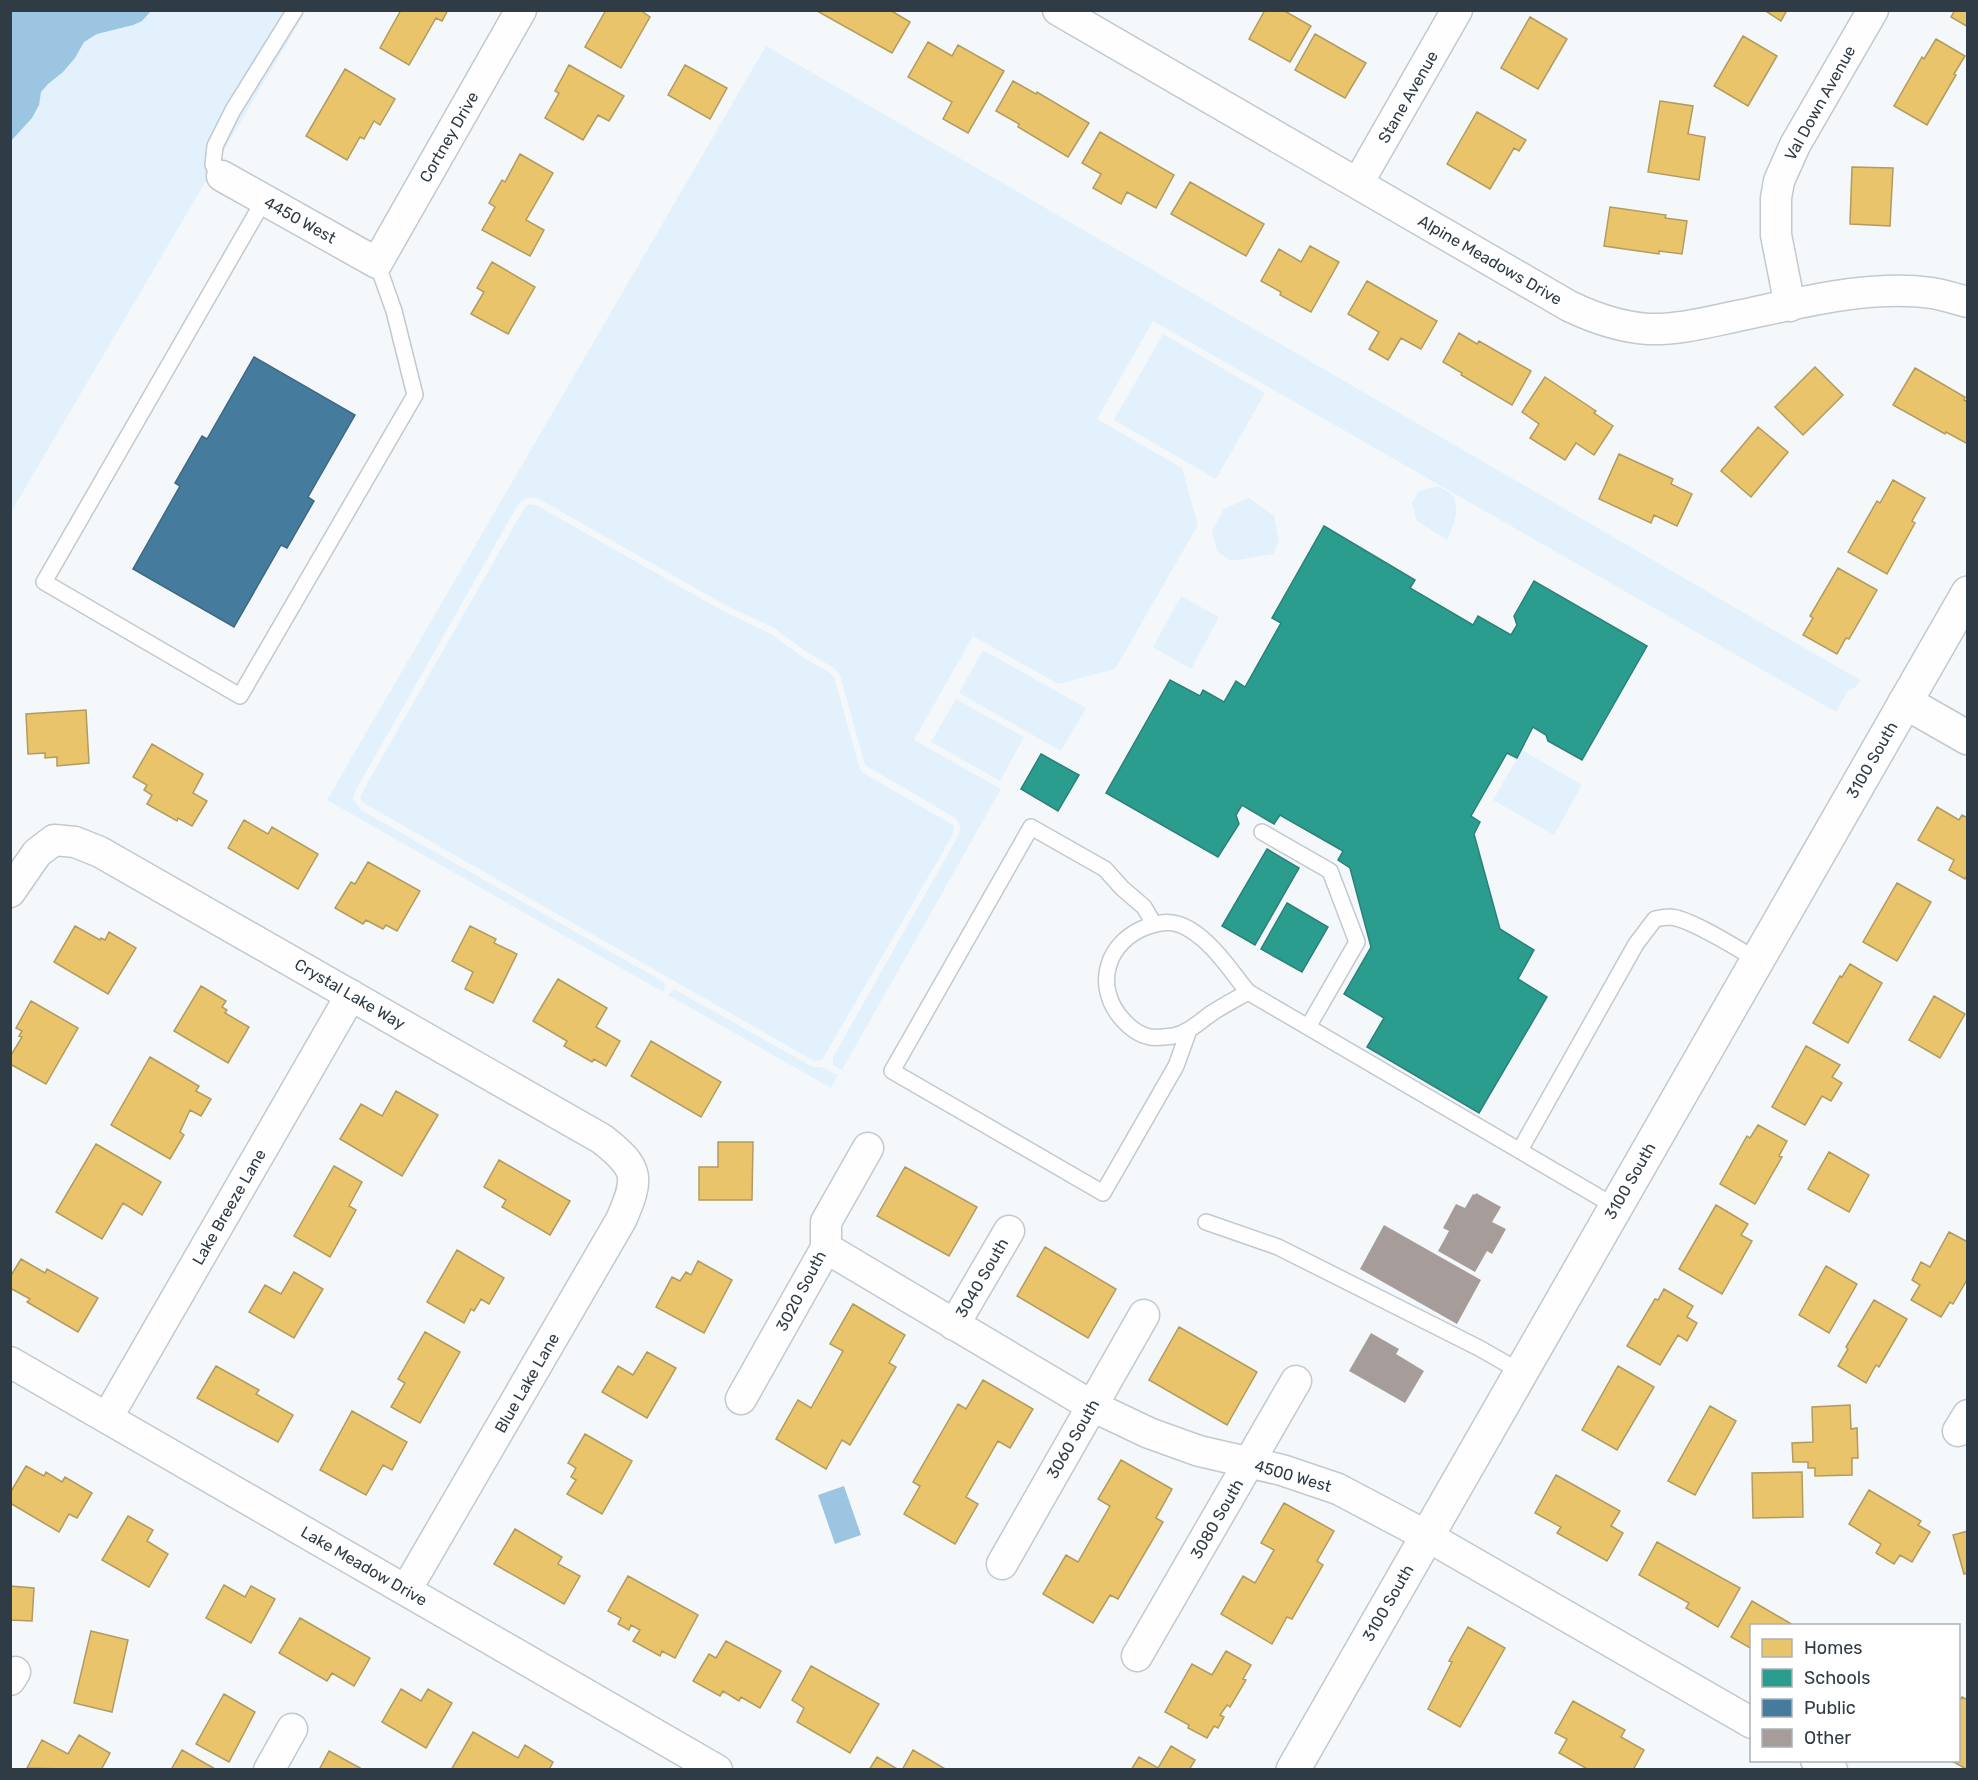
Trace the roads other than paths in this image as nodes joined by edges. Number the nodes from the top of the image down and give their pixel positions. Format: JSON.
{"nodes":[{"id":1,"x":295,"y":10,"type":"edge"},
{"id":2,"x":521,"y":10,"type":"edge"},
{"id":3,"x":1058,"y":10,"type":"edge"},
{"id":4,"x":1457,"y":10,"type":"edge"},
{"id":5,"x":1872,"y":10,"type":"edge"},
{"id":6,"x":222,"y":176,"type":"joint"},
{"id":7,"x":1358,"y":183,"type":"junction"},
{"id":8,"x":264,"y":200,"type":"junction"},
{"id":9,"x":377,"y":263,"type":"junction"},
{"id":10,"x":1968,"y":302,"type":"edge"},
{"id":11,"x":1790,"y":306,"type":"junction"},
{"id":12,"x":1968,"y":593,"type":"edge"},
{"id":13,"x":1905,"y":702,"type":"junction"},
{"id":14,"x":1968,"y":738,"type":"edge"},
{"id":15,"x":1262,"y":832,"type":"dead end"},
{"id":16,"x":10,"y":892,"type":"edge"},
{"id":17,"x":1154,"y":924,"type":"junction"},
{"id":18,"x":1757,"y":960,"type":"junction"},
{"id":19,"x":1248,"y":992,"type":"junction"},
{"id":20,"x":351,"y":995,"type":"junction"},
{"id":21,"x":1308,"y":1027,"type":"junction"},
{"id":22,"x":1189,"y":1030,"type":"junction"},
{"id":23,"x":868,"y":1148,"type":"dead end"},
{"id":24,"x":1520,"y":1150,"type":"junction"},
{"id":25,"x":633,"y":1171,"type":"joint"},
{"id":26,"x":1616,"y":1207,"type":"junction"},
{"id":27,"x":1206,"y":1222,"type":"dead end"},
{"id":28,"x":1009,"y":1231,"type":"dead end"},
{"id":29,"x":826,"y":1248,"type":"junction"},
{"id":30,"x":1144,"y":1314,"type":"dead end"},
{"id":31,"x":954,"y":1325,"type":"junction"},
{"id":32,"x":10,"y":1362,"type":"edge"},
{"id":33,"x":1521,"y":1372,"type":"junction"},
{"id":34,"x":1296,"y":1381,"type":"dead end"},
{"id":35,"x":741,"y":1399,"type":"dead end"},
{"id":36,"x":1092,"y":1406,"type":"junction"},
{"id":37,"x":107,"y":1418,"type":"junction"},
{"id":38,"x":1249,"y":1463,"type":"junction"},
{"id":39,"x":1427,"y":1536,"type":"junction"},
{"id":40,"x":1002,"y":1564,"type":"dead end"},
{"id":41,"x":406,"y":1590,"type":"junction"},
{"id":42,"x":1137,"y":1656,"type":"dead end"},
{"id":43,"x":1750,"y":1722,"type":"edge"},
{"id":44,"x":292,"y":1728,"type":"dead end"},
{"id":45,"x":1818,"y":1762,"type":"edge"},
{"id":46,"x":269,"y":1770,"type":"edge"},
{"id":47,"x":717,"y":1770,"type":"edge"},
{"id":48,"x":1293,"y":1770,"type":"edge"},
{"id":49,"x":1832,"y":1770,"type":"edge"}],
"edges":[{"from":1,"to":6,"type":"lane"},
{"from":2,"to":9,"type":"street","name":"Cortney Drive"},
{"from":3,"to":7,"type":"street","name":"Alpine Meadows Drive"},
{"from":4,"to":7,"type":"street","name":"Stane Avenue"},
{"from":5,"to":11,"type":"street","name":"Val Down Avenue"},
{"from":6,"to":8,"type":"street","name":"4450 West"},
{"from":7,"to":11,"type":"street","name":"Alpine Meadows Drive"},
{"from":8,"to":9,"type":"street","name":"4450 West"},
{"from":8,"to":9,"type":"lane"},
{"from":10,"to":11,"type":"street","name":"Alpine Meadows Drive"},
{"from":12,"to":13,"type":"main road","name":"3100 South"},
{"from":13,"to":14,"type":"main road"},
{"from":13,"to":18,"type":"main road","name":"3100 South"},
{"from":15,"to":21,"type":"lane"},
{"from":16,"to":20,"type":"street","name":"Crystal Lake Way"},
{"from":17,"to":19,"type":"lane"},
{"from":17,"to":22,"type":"lane"},
{"from":17,"to":22,"type":"lane"},
{"from":18,"to":24,"type":"lane"},
{"from":18,"to":26,"type":"main road","name":"3100 South"},
{"from":19,"to":21,"type":"lane"},
{"from":19,"to":22,"type":"lane"},
{"from":20,"to":25,"type":"street","name":"Crystal Lake Way"},
{"from":20,"to":37,"type":"street","name":"Lake Breeze Lane"},
{"from":21,"to":24,"type":"lane"},
{"from":23,"to":29,"type":"street","name":"3020 South"},
{"from":24,"to":26,"type":"lane"},
{"from":25,"to":41,"type":"street","name":"Blue Lake Lane"},
{"from":26,"to":33,"type":"main road","name":"3100 South"},
{"from":27,"to":33,"type":"lane"},
{"from":28,"to":31,"type":"street","name":"3040 South"},
{"from":29,"to":31,"type":"street","name":"4500 West"},
{"from":29,"to":35,"type":"street","name":"3020 South"},
{"from":30,"to":36,"type":"street","name":"3060 South"},
{"from":31,"to":36,"type":"street","name":"4500 West"},
{"from":32,"to":37,"type":"street","name":"Lake Meadow Drive"},
{"from":33,"to":39,"type":"main road","name":"3100 South"},
{"from":34,"to":38,"type":"street","name":"3080 South"},
{"from":36,"to":38,"type":"street","name":"4500 West"},
{"from":36,"to":40,"type":"street","name":"3060 South"},
{"from":37,"to":41,"type":"street","name":"Lake Meadow Drive"},
{"from":38,"to":39,"type":"street","name":"4500 West"},
{"from":38,"to":42,"type":"street","name":"3080 South"},
{"from":39,"to":43,"type":"street","name":"4500 West"},
{"from":39,"to":48,"type":"main road","name":"3100 South"},
{"from":41,"to":47,"type":"street","name":"Lake Meadow Drive"},
{"from":44,"to":46,"type":"street"},
{"from":45,"to":49,"type":"street"}]}
